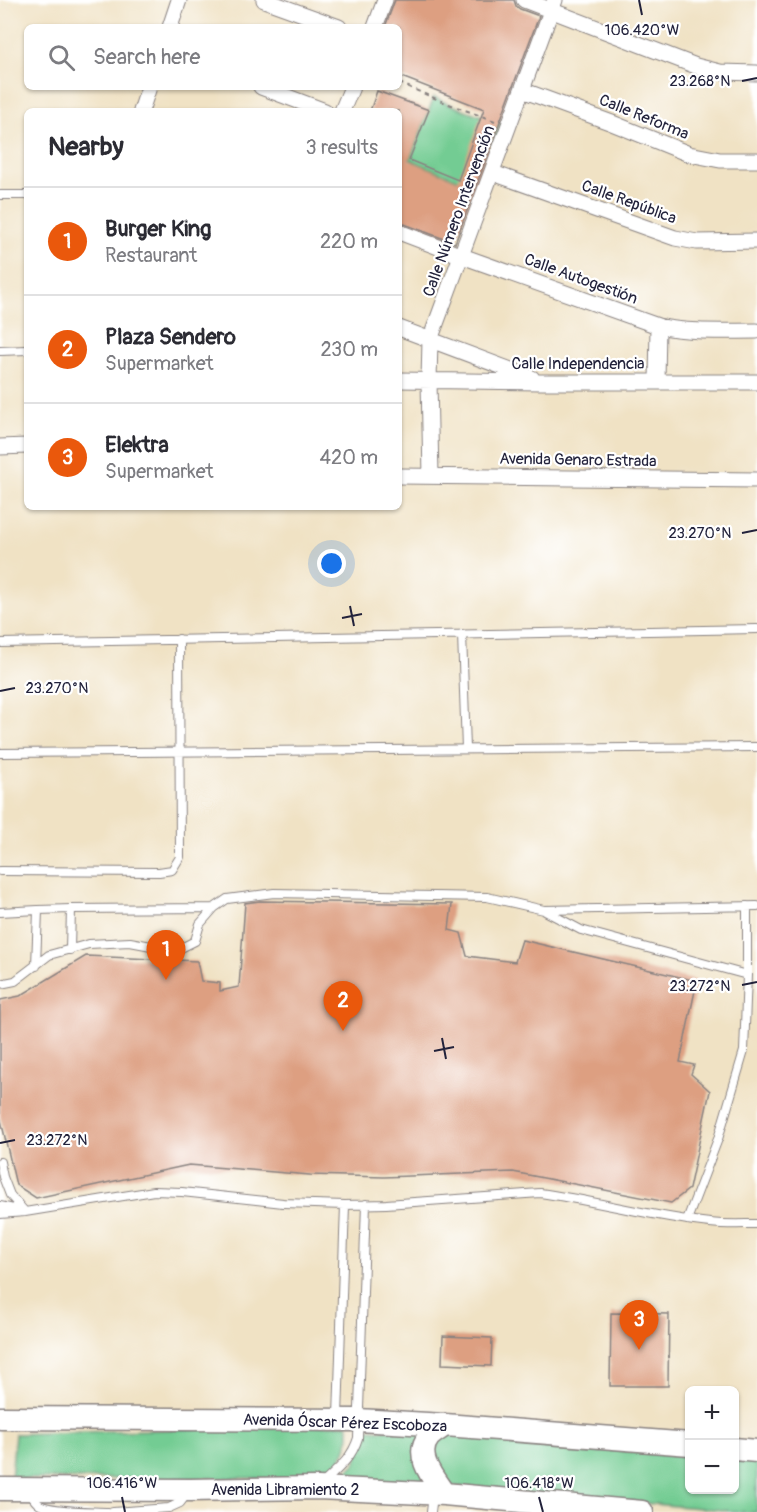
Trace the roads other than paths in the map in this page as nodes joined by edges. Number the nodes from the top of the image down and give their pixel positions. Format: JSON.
{"nodes":[{"id":1,"x":179,"y":0,"type":"edge"},
{"id":2,"x":264,"y":0,"type":"edge"},
{"id":3,"x":385,"y":0,"type":"edge"},
{"id":4,"x":524,"y":0,"type":"edge"},
{"id":5,"x":554,"y":5,"type":"edge"},
{"id":6,"x":171,"y":24,"type":"edge"},
{"id":7,"x":331,"y":24,"type":"edge"},
{"id":8,"x":376,"y":24,"type":"edge"},
{"id":9,"x":757,"y":73,"type":"edge"},
{"id":10,"x":148,"y":90,"type":"edge"},
{"id":11,"x":269,"y":90,"type":"edge"},
{"id":12,"x":350,"y":90,"type":"edge"},
{"id":13,"x":522,"y":90,"type":"junction"},
{"id":14,"x":142,"y":108,"type":"edge"},
{"id":15,"x":317,"y":108,"type":"edge"},
{"id":16,"x":343,"y":108,"type":"edge"},
{"id":17,"x":757,"y":160,"type":"edge"},
{"id":18,"x":493,"y":172,"type":"junction"},
{"id":19,"x":0,"y":195,"type":"edge"},
{"id":20,"x":24,"y":195,"type":"edge"},
{"id":21,"x":402,"y":233,"type":"edge"},
{"id":22,"x":757,"y":241,"type":"edge"},
{"id":23,"x":462,"y":256,"type":"junction"},
{"id":24,"x":657,"y":326,"type":"junction"},
{"id":25,"x":402,"y":329,"type":"edge"},
{"id":26,"x":757,"y":330,"type":"edge"},
{"id":27,"x":430,"y":340,"type":"junction"},
{"id":28,"x":24,"y":350,"type":"edge"},
{"id":29,"x":0,"y":351,"type":"edge"},
{"id":30,"x":402,"y":380,"type":"edge"},
{"id":31,"x":429,"y":381,"type":"junction"},
{"id":32,"x":543,"y":382,"type":"junction"},
{"id":33,"x":657,"y":382,"type":"junction"},
{"id":34,"x":757,"y":382,"type":"edge"},
{"id":35,"x":24,"y":446,"type":"edge"},
{"id":36,"x":0,"y":447,"type":"edge"},
{"id":37,"x":402,"y":476,"type":"edge"},
{"id":38,"x":431,"y":476,"type":"junction"},
{"id":39,"x":757,"y":480,"type":"edge"},
{"id":40,"x":757,"y":629,"type":"edge"},
{"id":41,"x":462,"y":634,"type":"junction"},
{"id":42,"x":179,"y":639,"type":"junction"},
{"id":43,"x":0,"y":643,"type":"edge"},
{"id":44,"x":757,"y":747,"type":"edge"},
{"id":45,"x":466,"y":749,"type":"junction"},
{"id":46,"x":180,"y":752,"type":"junction"},
{"id":47,"x":0,"y":753,"type":"edge"},
{"id":48,"x":0,"y":871,"type":"edge"},
{"id":49,"x":747,"y":906,"type":"junction"},
{"id":50,"x":757,"y":906,"type":"edge"},
{"id":51,"x":214,"y":908,"type":"junction"},
{"id":52,"x":71,"y":909,"type":"junction"},
{"id":53,"x":38,"y":910,"type":"junction"},
{"id":54,"x":543,"y":910,"type":"junction"},
{"id":55,"x":0,"y":912,"type":"edge"},
{"id":56,"x":70,"y":950,"type":"junction"},
{"id":57,"x":36,"y":966,"type":"junction"},
{"id":58,"x":747,"y":975,"type":"junction"},
{"id":59,"x":0,"y":984,"type":"edge"},
{"id":60,"x":0,"y":1162,"type":"edge"},
{"id":61,"x":366,"y":1204,"type":"junction"},
{"id":62,"x":345,"y":1205,"type":"junction"},
{"id":63,"x":0,"y":1206,"type":"edge"},
{"id":64,"x":25,"y":1212,"type":"junction"},
{"id":65,"x":0,"y":1214,"type":"edge"},
{"id":66,"x":687,"y":1220,"type":"junction"},
{"id":67,"x":757,"y":1224,"type":"edge"},
{"id":68,"x":1,"y":1419,"type":"edge"},
{"id":69,"x":348,"y":1420,"type":"junction"},
{"id":70,"x":445,"y":1425,"type":"junction"},
{"id":71,"x":685,"y":1444,"type":"edge"},
{"id":72,"x":739,"y":1449,"type":"edge"},
{"id":73,"x":757,"y":1450,"type":"edge"},
{"id":74,"x":1,"y":1488,"type":"edge"},
{"id":75,"x":318,"y":1488,"type":"junction"},
{"id":76,"x":29,"y":1490,"type":"junction"},
{"id":77,"x":190,"y":1490,"type":"junction"},
{"id":78,"x":436,"y":1500,"type":"edge"},
{"id":79,"x":108,"y":1512,"type":"edge"},
{"id":80,"x":113,"y":1512,"type":"edge"},
{"id":81,"x":642,"y":1512,"type":"edge"}],
"edges":[{"from":1,"to":6,"type":"street"},
{"from":2,"to":7,"type":"street"},
{"from":3,"to":8,"type":"street"},
{"from":4,"to":5,"type":"street"},
{"from":5,"to":9,"type":"street"},
{"from":5,"to":13,"type":"street","name":"Calle Número Intervención"},
{"from":10,"to":14,"type":"street"},
{"from":11,"to":15,"type":"street"},
{"from":12,"to":16,"type":"street"},
{"from":13,"to":17,"type":"street","name":"Calle Reforma"},
{"from":13,"to":18,"type":"street","name":"Calle Número Intervención"},
{"from":18,"to":22,"type":"street","name":"Calle República"},
{"from":18,"to":23,"type":"street","name":"Calle Número Intervención"},
{"from":19,"to":20,"type":"lane"},
{"from":21,"to":23,"type":"street","name":"Calle Autogestión"},
{"from":23,"to":24,"type":"street","name":"Calle Autogestión"},
{"from":23,"to":27,"type":"street","name":"Calle Número Intervención"},
{"from":24,"to":26,"type":"street","name":"Calle Autogestión"},
{"from":24,"to":33,"type":"street"},
{"from":25,"to":27,"type":"street"},
{"from":27,"to":31,"type":"street","name":"Calle Número Intervención"},
{"from":27,"to":32,"type":"street"},
{"from":28,"to":29,"type":"lane"},
{"from":30,"to":31,"type":"street","name":"Calle Independencia"},
{"from":31,"to":32,"type":"street","name":"Calle Independencia"},
{"from":31,"to":38,"type":"street","name":"Calle Número Intervención"},
{"from":32,"to":33,"type":"street","name":"Calle Independencia"},
{"from":33,"to":34,"type":"street","name":"Calle Independencia"},
{"from":35,"to":36,"type":"street"},
{"from":37,"to":38,"type":"street","name":"Avenida Genaro Estrada"},
{"from":38,"to":39,"type":"street","name":"Avenida Genaro Estrada"},
{"from":40,"to":41,"type":"lane"},
{"from":41,"to":42,"type":"lane"},
{"from":41,"to":45,"type":"lane"},
{"from":42,"to":43,"type":"lane"},
{"from":42,"to":46,"type":"lane"},
{"from":44,"to":45,"type":"lane"},
{"from":45,"to":46,"type":"lane"},
{"from":46,"to":47,"type":"lane"},
{"from":46,"to":48,"type":"lane"},
{"from":49,"to":50,"type":"lane"},
{"from":49,"to":54,"type":"lane"},
{"from":49,"to":58,"type":"lane"},
{"from":51,"to":52,"type":"lane"},
{"from":51,"to":54,"type":"lane"},
{"from":51,"to":56,"type":"lane"},
{"from":52,"to":53,"type":"lane"},
{"from":52,"to":56,"type":"lane"},
{"from":53,"to":55,"type":"lane"},
{"from":53,"to":57,"type":"lane"},
{"from":54,"to":58,"type":"lane"},
{"from":56,"to":57,"type":"lane"},
{"from":57,"to":59,"type":"lane"},
{"from":58,"to":66,"type":"lane"},
{"from":60,"to":64,"type":"lane"},
{"from":61,"to":62,"type":"lane"},
{"from":61,"to":66,"type":"lane"},
{"from":61,"to":69,"type":"lane"},
{"from":62,"to":64,"type":"lane"},
{"from":62,"to":69,"type":"lane"},
{"from":63,"to":64,"type":"lane"},
{"from":64,"to":65,"type":"lane"},
{"from":66,"to":67,"type":"lane"},
{"from":68,"to":69,"type":"main road","name":"Avenida Óscar Pérez Escoboza"},
{"from":69,"to":70,"type":"main road","name":"Avenida Óscar Pérez Escoboza"},
{"from":69,"to":75,"type":"lane"},
{"from":70,"to":71,"type":"main road","name":"Avenida Óscar Pérez Escoboza"},
{"from":70,"to":78,"type":"main road"},
{"from":72,"to":73,"type":"main road"},
{"from":74,"to":76,"type":"main road","name":"Avenida Libramiento 2"},
{"from":75,"to":77,"type":"main road","name":"Avenida Libramiento 2"},
{"from":75,"to":78,"type":"main road","name":"Avenida Libramiento 2"},
{"from":76,"to":77,"type":"main road","name":"Avenida Libramiento 2"},
{"from":76,"to":79,"type":"lane"},
{"from":77,"to":80,"type":"lane"},
{"from":78,"to":81,"type":"main road","name":"Avenida Libramiento 2"}]}
